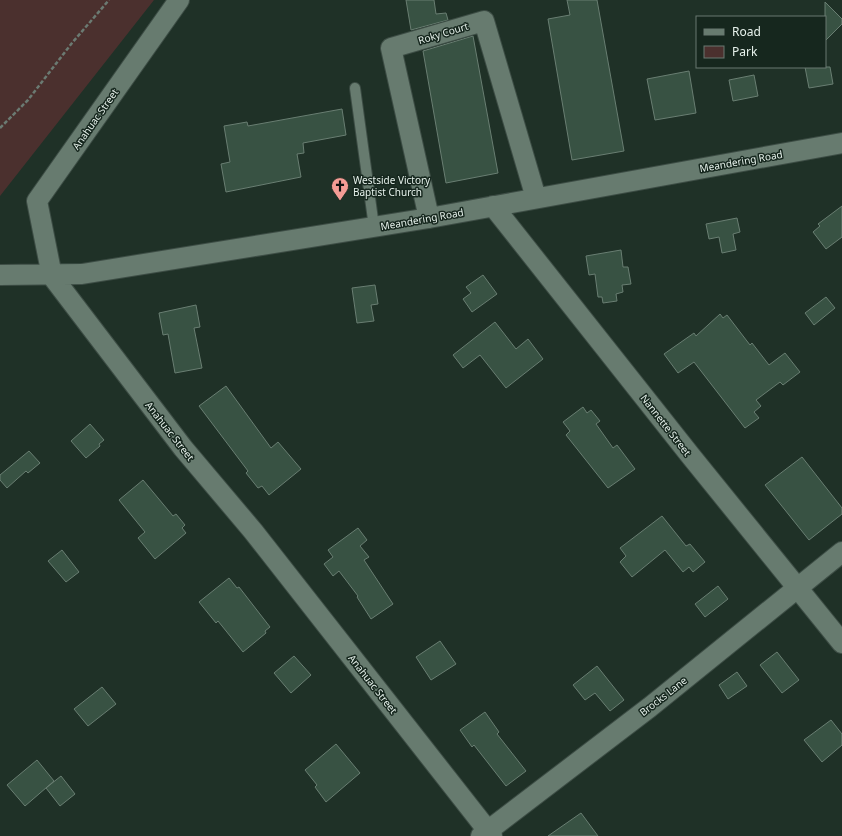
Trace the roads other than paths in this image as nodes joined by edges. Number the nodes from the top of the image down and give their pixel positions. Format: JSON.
{"nodes":[{"id":1,"x":179,"y":0,"type":"edge"},
{"id":2,"x":356,"y":88,"type":"dead end"},
{"id":3,"x":842,"y":143,"type":"edge"},
{"id":4,"x":536,"y":198,"type":"junction"},
{"id":5,"x":493,"y":206,"type":"junction"},
{"id":6,"x":429,"y":218,"type":"junction"},
{"id":7,"x":374,"y":227,"type":"junction"},
{"id":8,"x":0,"y":275,"type":"edge"},
{"id":9,"x":52,"y":276,"type":"junction"},
{"id":10,"x":842,"y":552,"type":"edge"},
{"id":11,"x":798,"y":587,"type":"junction"},
{"id":12,"x":842,"y":642,"type":"edge"},
{"id":13,"x":487,"y":834,"type":"edge"}],
"edges":[{"from":1,"to":9,"type":"street","name":"Anahuac Street"},
{"from":2,"to":7,"type":"lane"},
{"from":3,"to":4,"type":"street","name":"Meandering Road"},
{"from":4,"to":5,"type":"street","name":"Meandering Road"},
{"from":4,"to":6,"type":"street","name":"Roky Court"},
{"from":5,"to":6,"type":"street","name":"Meandering Road"},
{"from":5,"to":11,"type":"street","name":"Nannette Street"},
{"from":6,"to":7,"type":"street","name":"Meandering Road"},
{"from":7,"to":9,"type":"street","name":"Meandering Road"},
{"from":8,"to":9,"type":"street","name":"Meandering Road"},
{"from":9,"to":13,"type":"street","name":"Anahuac Street"},
{"from":10,"to":11,"type":"street","name":"Brocks Lane"},
{"from":11,"to":12,"type":"street","name":"Nannette Street"},
{"from":11,"to":13,"type":"street","name":"Brocks Lane"}]}
